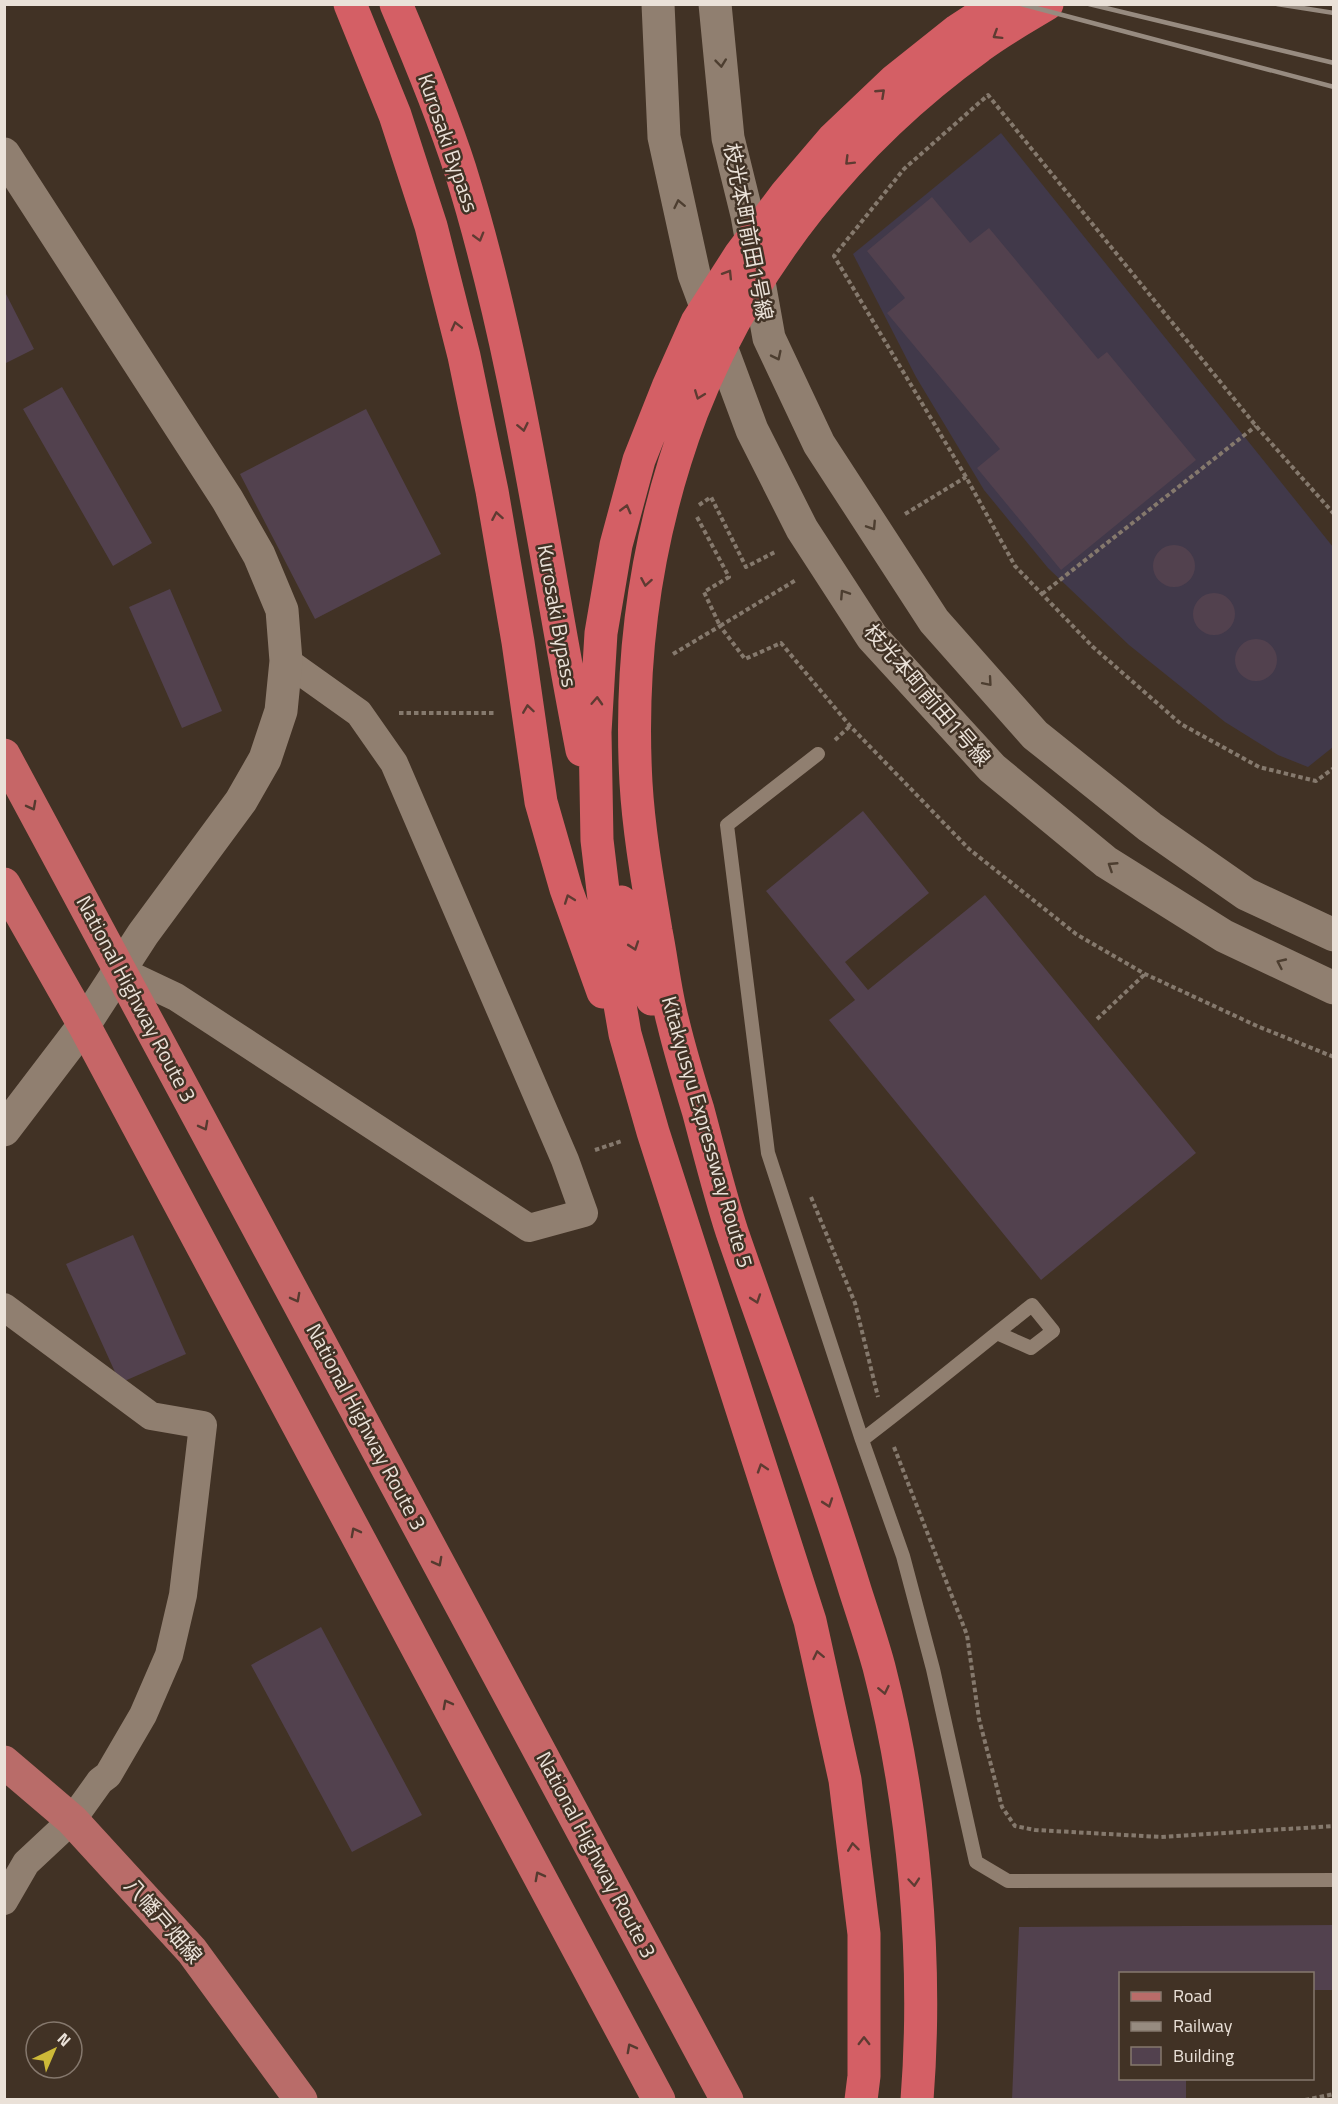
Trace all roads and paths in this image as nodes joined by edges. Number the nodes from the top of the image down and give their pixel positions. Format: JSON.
{"nodes":[{"id":1,"x":350,"y":4,"type":"edge"},
{"id":2,"x":396,"y":4,"type":"edge"},
{"id":3,"x":658,"y":4,"type":"edge"},
{"id":4,"x":715,"y":4,"type":"edge"},
{"id":5,"x":998,"y":4,"type":"edge"},
{"id":6,"x":1047,"y":4,"type":"edge"},
{"id":7,"x":4,"y":154,"type":"edge"},
{"id":8,"x":1256,"y":426,"type":"junction"},
{"id":9,"x":1334,"y":514,"type":"edge"},
{"id":10,"x":775,"y":552,"type":"dead end"},
{"id":11,"x":1042,"y":594,"type":"junction"},
{"id":12,"x":720,"y":626,"type":"junction"},
{"id":13,"x":668,"y":657,"type":"dead end"},
{"id":14,"x":286,"y":661,"type":"junction"},
{"id":15,"x":359,"y":713,"type":"junction"},
{"id":16,"x":496,"y":713,"type":"dead end"},
{"id":17,"x":4,"y":754,"type":"edge"},
{"id":18,"x":818,"y":754,"type":"dead end"},
{"id":19,"x":1334,"y":768,"type":"edge"},
{"id":20,"x":4,"y":884,"type":"edge"},
{"id":21,"x":1334,"y":935,"type":"edge"},
{"id":22,"x":121,"y":971,"type":"junction"},
{"id":23,"x":1145,"y":974,"type":"junction"},
{"id":24,"x":1334,"y":988,"type":"edge"},
{"id":25,"x":1097,"y":1019,"type":"dead end"},
{"id":26,"x":84,"y":1025,"type":"junction"},
{"id":27,"x":1334,"y":1057,"type":"edge"},
{"id":28,"x":4,"y":1130,"type":"edge"},
{"id":29,"x":641,"y":1135,"type":"junction"},
{"id":30,"x":566,"y":1160,"type":"junction"},
{"id":31,"x":809,"y":1192,"type":"dead end"},
{"id":32,"x":730,"y":1224,"type":"junction"},
{"id":33,"x":4,"y":1307,"type":"edge"},
{"id":34,"x":997,"y":1333,"type":"dead end"},
{"id":35,"x":885,"y":1423,"type":"junction"},
{"id":36,"x":862,"y":1440,"type":"junction"},
{"id":37,"x":4,"y":1762,"type":"edge"},
{"id":38,"x":72,"y":1820,"type":"junction"},
{"id":39,"x":1334,"y":1826,"type":"edge"},
{"id":40,"x":1334,"y":1880,"type":"edge"},
{"id":41,"x":4,"y":1901,"type":"edge"},
{"id":42,"x":1334,"y":2094,"type":"edge"},
{"id":43,"x":301,"y":2100,"type":"edge"},
{"id":44,"x":659,"y":2100,"type":"edge"},
{"id":45,"x":728,"y":2100,"type":"edge"},
{"id":46,"x":861,"y":2100,"type":"edge"},
{"id":47,"x":917,"y":2100,"type":"edge"},
{"id":48,"x":1305,"y":2100,"type":"edge"}],
"edges":[{"from":29,"to":1,"type":"highway","name":"Kurosaki Bypass","one_way":true},
{"from":2,"to":32,"type":"highway","name":"Kurosaki Bypass","one_way":true},
{"from":24,"to":3,"type":"street","name":"枝光本町前田1号線","one_way":true},
{"from":4,"to":21,"type":"street","name":"枝光本町前田1号線","one_way":true},
{"from":29,"to":5,"type":"highway","one_way":true},
{"from":6,"to":32,"type":"highway","name":"Kitakyusyu Expressway Route 5","one_way":true},
{"from":7,"to":14,"type":"street"},
{"from":8,"to":9,"type":"path"},
{"from":8,"to":11,"type":"path"},
{"from":8,"to":11,"type":"path"},
{"from":10,"to":12,"type":"path"},
{"from":11,"to":19,"type":"path"},
{"from":12,"to":13,"type":"path"},
{"from":12,"to":23,"type":"path"},
{"from":14,"to":15,"type":"street"},
{"from":14,"to":22,"type":"street"},
{"from":15,"to":16,"type":"path"},
{"from":15,"to":30,"type":"street"},
{"from":17,"to":22,"type":"highway","name":"National Highway Route 3","one_way":true},
{"from":18,"to":36,"type":"lane"},
{"from":20,"to":26,"type":"highway"},
{"from":22,"to":26,"type":"street"},
{"from":22,"to":30,"type":"street"},
{"from":22,"to":45,"type":"highway","name":"National Highway Route 3","one_way":true},
{"from":23,"to":25,"type":"path"},
{"from":23,"to":27,"type":"path"},
{"from":26,"to":28,"type":"street"},
{"from":44,"to":26,"type":"highway","one_way":true},
{"from":29,"to":30,"type":"path"},
{"from":46,"to":29,"type":"highway","one_way":true},
{"from":31,"to":35,"type":"path"},
{"from":32,"to":47,"type":"highway","name":"Kitakyusyu Expressway Route 5","one_way":true},
{"from":33,"to":38,"type":"street"},
{"from":34,"to":35,"type":"lane"},
{"from":35,"to":36,"type":"lane"},
{"from":35,"to":39,"type":"path"},
{"from":36,"to":40,"type":"lane"},
{"from":37,"to":38,"type":"main road","name":"八幡戸畑線"},
{"from":38,"to":41,"type":"street"},
{"from":38,"to":43,"type":"main road","name":"八幡戸畑線"},
{"from":42,"to":48,"type":"path"}]}
